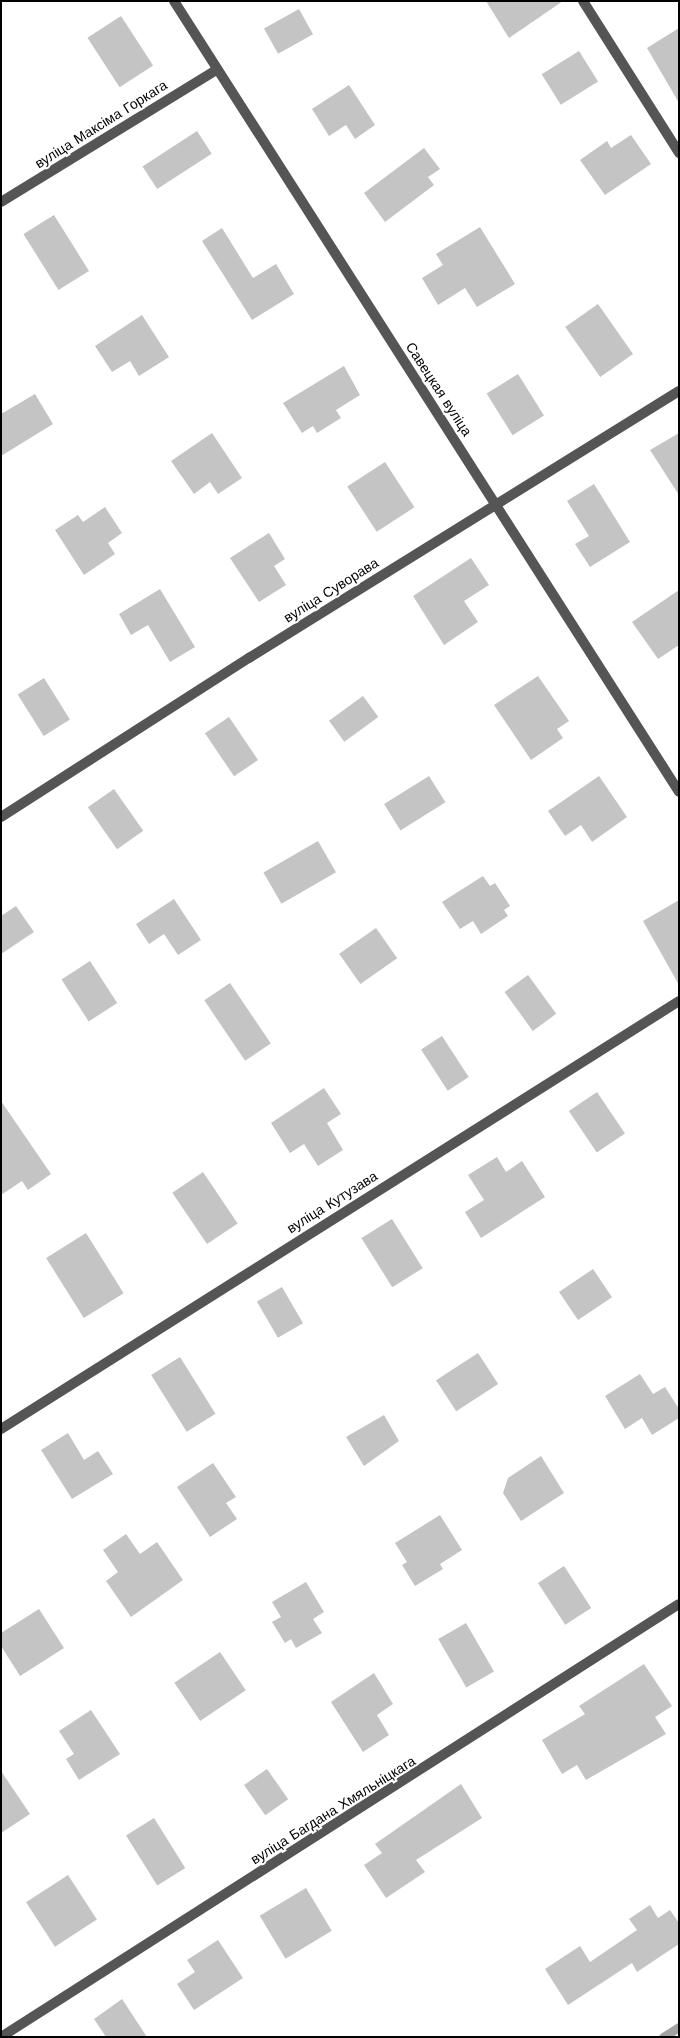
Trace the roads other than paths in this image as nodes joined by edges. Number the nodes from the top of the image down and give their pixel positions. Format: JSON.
{"nodes":[{"id":1,"x":174,"y":1,"type":"edge"},
{"id":2,"x":583,"y":1,"type":"edge"},
{"id":3,"x":216,"y":70,"type":"junction"},
{"id":4,"x":679,"y":153,"type":"edge"},
{"id":5,"x":1,"y":202,"type":"edge"},
{"id":6,"x":679,"y":391,"type":"edge"},
{"id":7,"x":496,"y":503,"type":"junction"},
{"id":8,"x":679,"y":792,"type":"edge"},
{"id":9,"x":1,"y":817,"type":"edge"},
{"id":10,"x":679,"y":1000,"type":"edge"},
{"id":11,"x":1,"y":1429,"type":"edge"},
{"id":12,"x":679,"y":1604,"type":"edge"},
{"id":13,"x":1,"y":2036,"type":"edge"}],
"edges":[{"from":1,"to":3,"type":"street","name":"Савецкая вуліца"},
{"from":2,"to":4,"type":"street"},
{"from":3,"to":5,"type":"street","name":"вуліца Максіма Горкага"},
{"from":3,"to":7,"type":"street","name":"Савецкая вуліца"},
{"from":6,"to":7,"type":"street","name":"вуліца Суворава"},
{"from":7,"to":8,"type":"street","name":"Савецкая вуліца"},
{"from":7,"to":9,"type":"street","name":"вуліца Суворава"},
{"from":10,"to":11,"type":"street","name":"вуліца Кутузава"},
{"from":12,"to":13,"type":"street","name":"вуліца Багдана Хмяльніцкага"}]}
